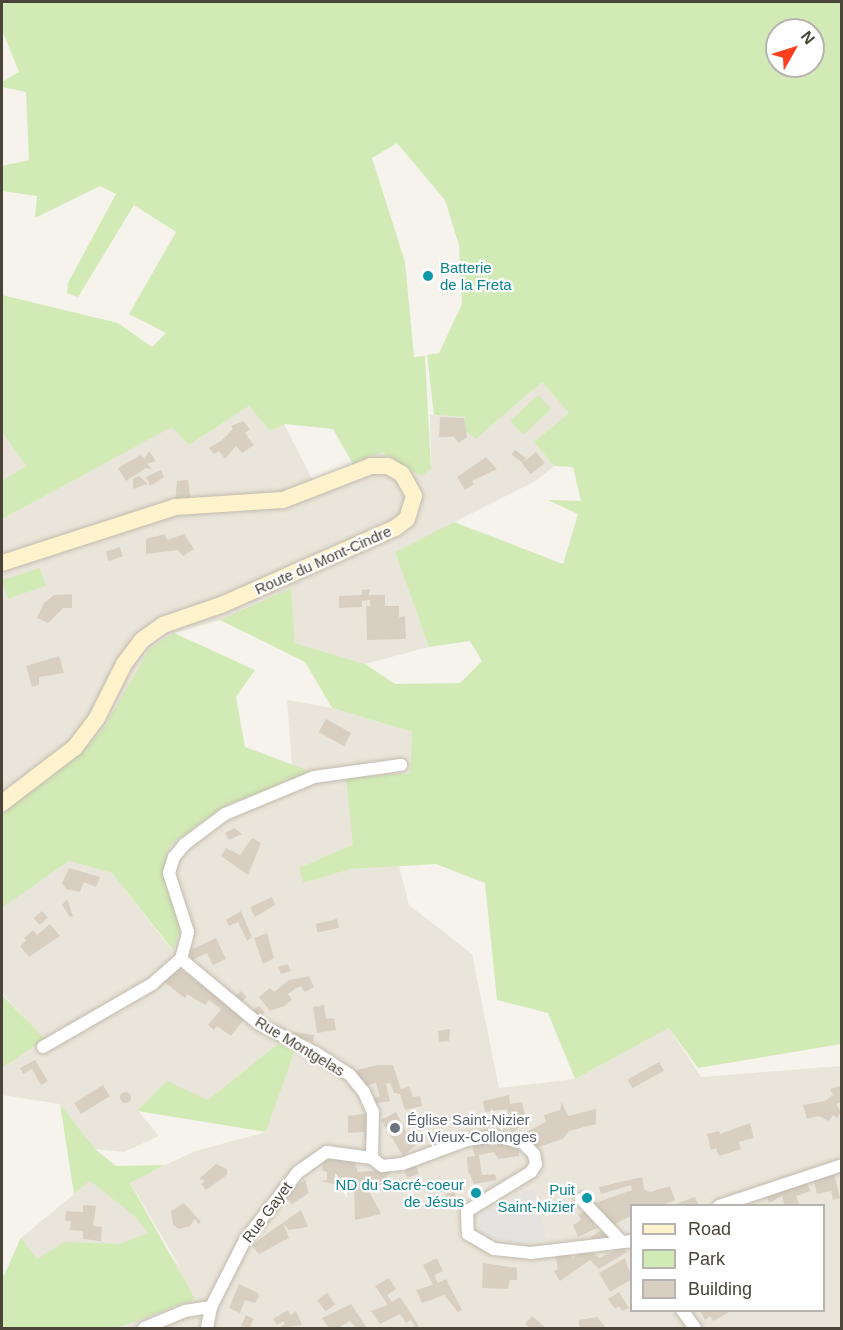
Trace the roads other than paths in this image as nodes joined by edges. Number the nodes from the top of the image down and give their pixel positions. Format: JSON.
{"nodes":[{"id":1,"x":2,"y":563,"type":"edge"},
{"id":2,"x":401,"y":765,"type":"dead end"},
{"id":3,"x":2,"y":803,"type":"edge"},
{"id":4,"x":181,"y":959,"type":"junction"},
{"id":5,"x":43,"y":1047,"type":"dead end"},
{"id":6,"x":372,"y":1158,"type":"junction"},
{"id":7,"x":842,"y":1165,"type":"edge"},
{"id":8,"x":581,"y":1199,"type":"dead end"},
{"id":9,"x":725,"y":1204,"type":"edge"},
{"id":10,"x":629,"y":1242,"type":"edge"},
{"id":11,"x":211,"y":1307,"type":"junction"},
{"id":12,"x":683,"y":1312,"type":"edge"},
{"id":13,"x":144,"y":1329,"type":"edge"},
{"id":14,"x":207,"y":1329,"type":"edge"},
{"id":15,"x":695,"y":1329,"type":"edge"}],
"edges":[{"from":1,"to":3,"type":"street","name":"Route du Mont-Cindre"},
{"from":2,"to":4,"type":"street"},
{"from":4,"to":5,"type":"street"},
{"from":4,"to":6,"type":"street","name":"Rue Montgelas"},
{"from":6,"to":10,"type":"street","name":"Rue Gayet"},
{"from":6,"to":11,"type":"street","name":"Rue Gayet"},
{"from":7,"to":9,"type":"street"},
{"from":8,"to":10,"type":"street"},
{"from":11,"to":13,"type":"street"},
{"from":11,"to":14,"type":"street","name":"Rue Gayet"},
{"from":12,"to":15,"type":"street"}]}
